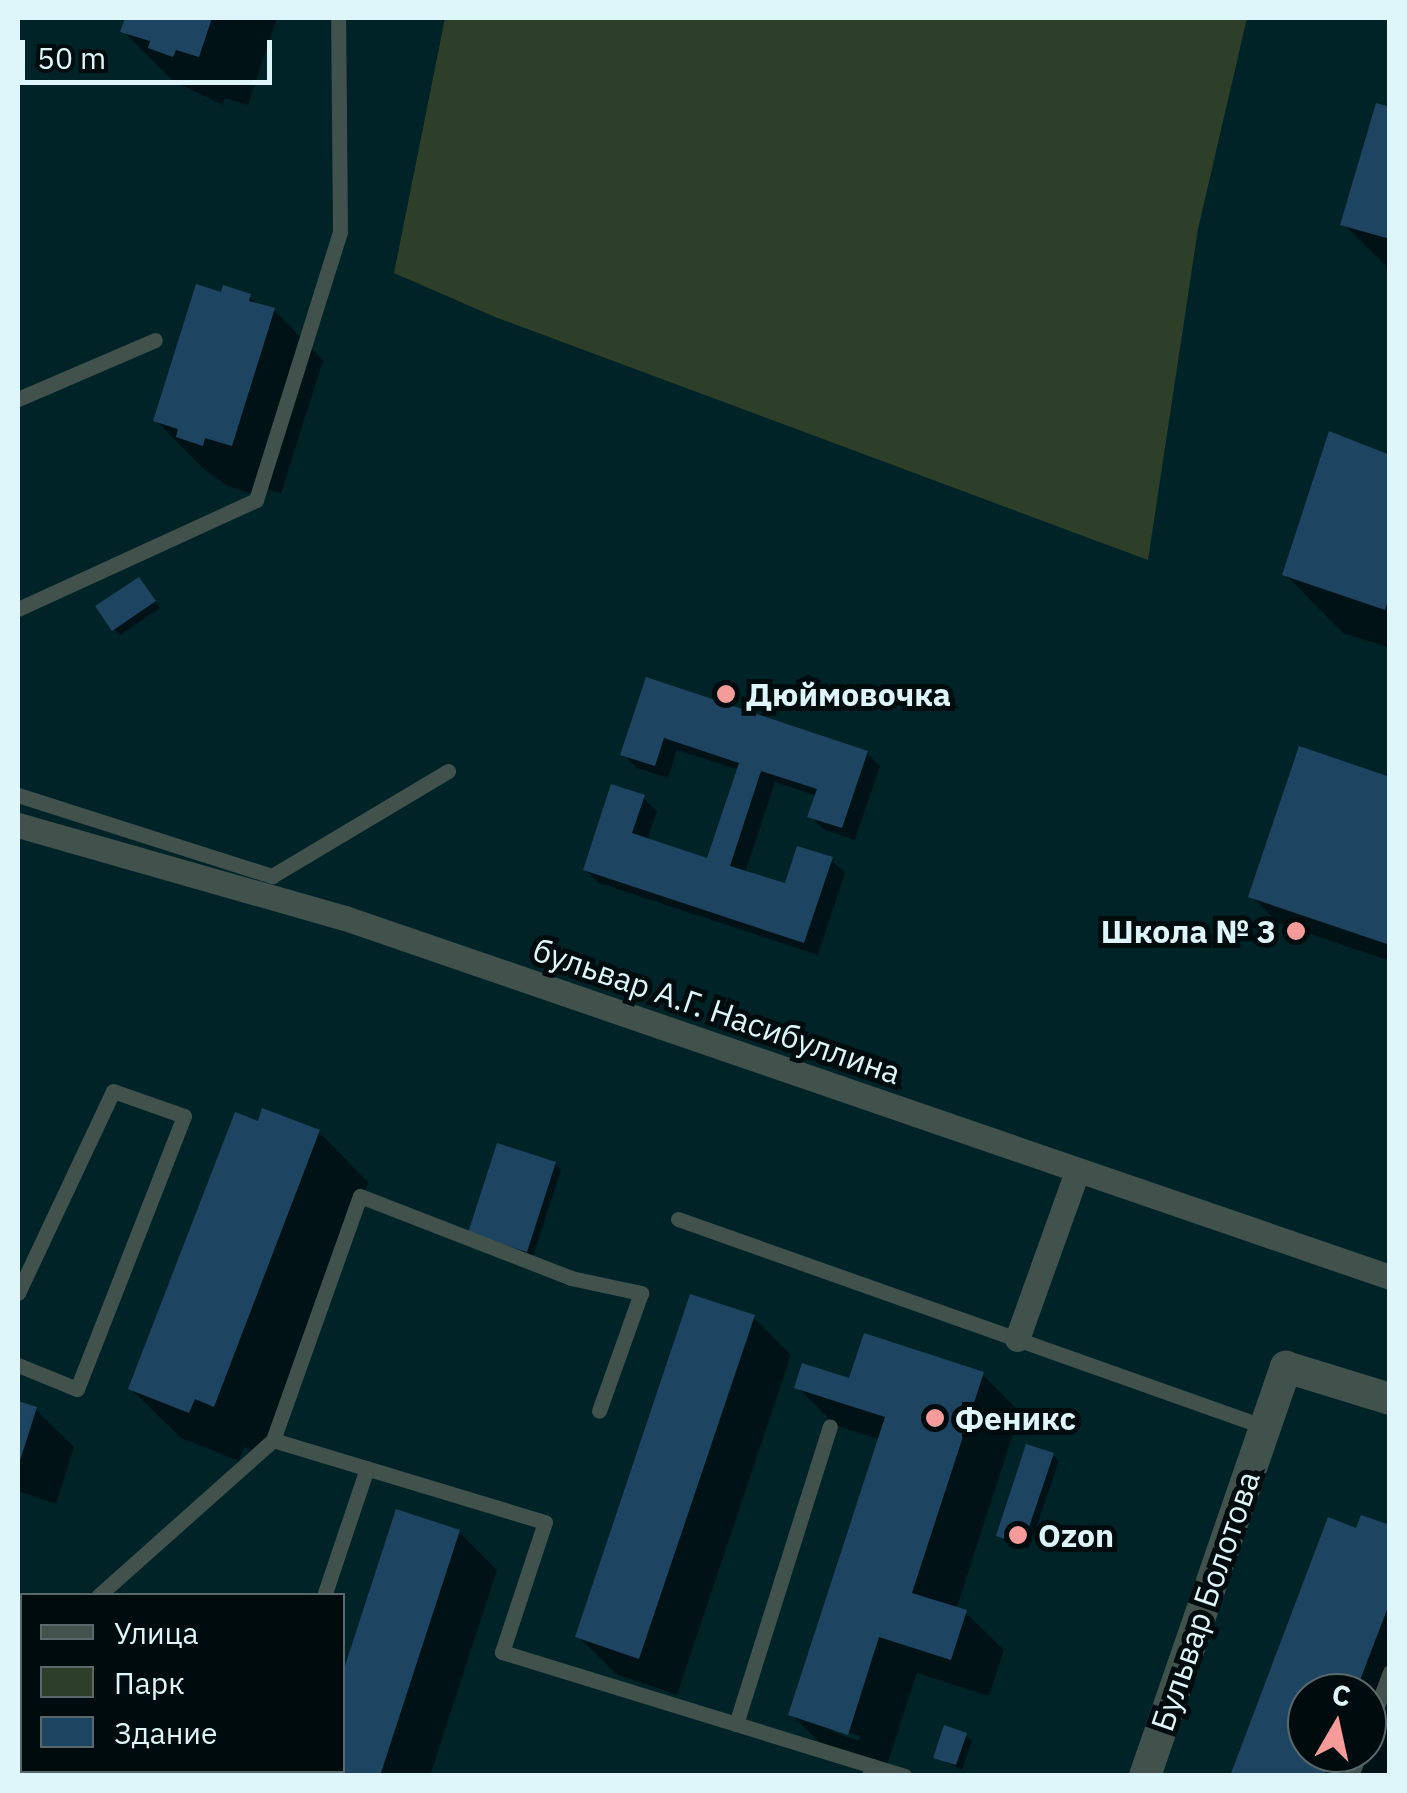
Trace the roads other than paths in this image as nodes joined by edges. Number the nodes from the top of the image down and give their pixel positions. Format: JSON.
{"nodes":[{"id":1,"x":338,"y":18,"type":"edge"},
{"id":2,"x":155,"y":340,"type":"dead end"},
{"id":3,"x":18,"y":399,"type":"edge"},
{"id":4,"x":18,"y":609,"type":"edge"},
{"id":5,"x":448,"y":772,"type":"dead end"},
{"id":6,"x":18,"y":795,"type":"edge"},
{"id":7,"x":18,"y":825,"type":"edge"},
{"id":8,"x":1077,"y":1171,"type":"junction"},
{"id":9,"x":678,"y":1219,"type":"dead end"},
{"id":10,"x":1390,"y":1277,"type":"edge"},
{"id":11,"x":18,"y":1293,"type":"edge"},
{"id":12,"x":1017,"y":1338,"type":"junction"},
{"id":13,"x":18,"y":1365,"type":"edge"},
{"id":14,"x":1390,"y":1399,"type":"edge"},
{"id":15,"x":599,"y":1410,"type":"dead end"},
{"id":16,"x":830,"y":1426,"type":"dead end"},
{"id":17,"x":1265,"y":1427,"type":"junction"},
{"id":18,"x":273,"y":1440,"type":"junction"},
{"id":19,"x":367,"y":1468,"type":"junction"},
{"id":20,"x":101,"y":1593,"type":"edge"},
{"id":21,"x":325,"y":1593,"type":"edge"},
{"id":22,"x":736,"y":1724,"type":"junction"},
{"id":23,"x":870,"y":1771,"type":"edge"},
{"id":24,"x":904,"y":1776,"type":"edge"},
{"id":25,"x":1145,"y":1776,"type":"edge"}],
"edges":[{"from":1,"to":4,"type":"lane"},
{"from":2,"to":3,"type":"lane"},
{"from":5,"to":6,"type":"lane"},
{"from":7,"to":8,"type":"street","name":"бульвар А.Г. Насибуллина"},
{"from":8,"to":10,"type":"street","name":"бульвар А.Г. Насибуллина"},
{"from":8,"to":12,"type":"street"},
{"from":9,"to":12,"type":"lane"},
{"from":11,"to":13,"type":"lane"},
{"from":12,"to":17,"type":"lane"},
{"from":14,"to":17,"type":"street","name":"Бульвар Болотова"},
{"from":15,"to":18,"type":"lane"},
{"from":16,"to":22,"type":"lane"},
{"from":17,"to":25,"type":"street","name":"Бульвар Болотова"},
{"from":18,"to":19,"type":"lane"},
{"from":18,"to":20,"type":"lane"},
{"from":19,"to":21,"type":"lane"},
{"from":19,"to":22,"type":"lane"},
{"from":22,"to":23,"type":"lane"},
{"from":23,"to":24,"type":"lane"}]}
